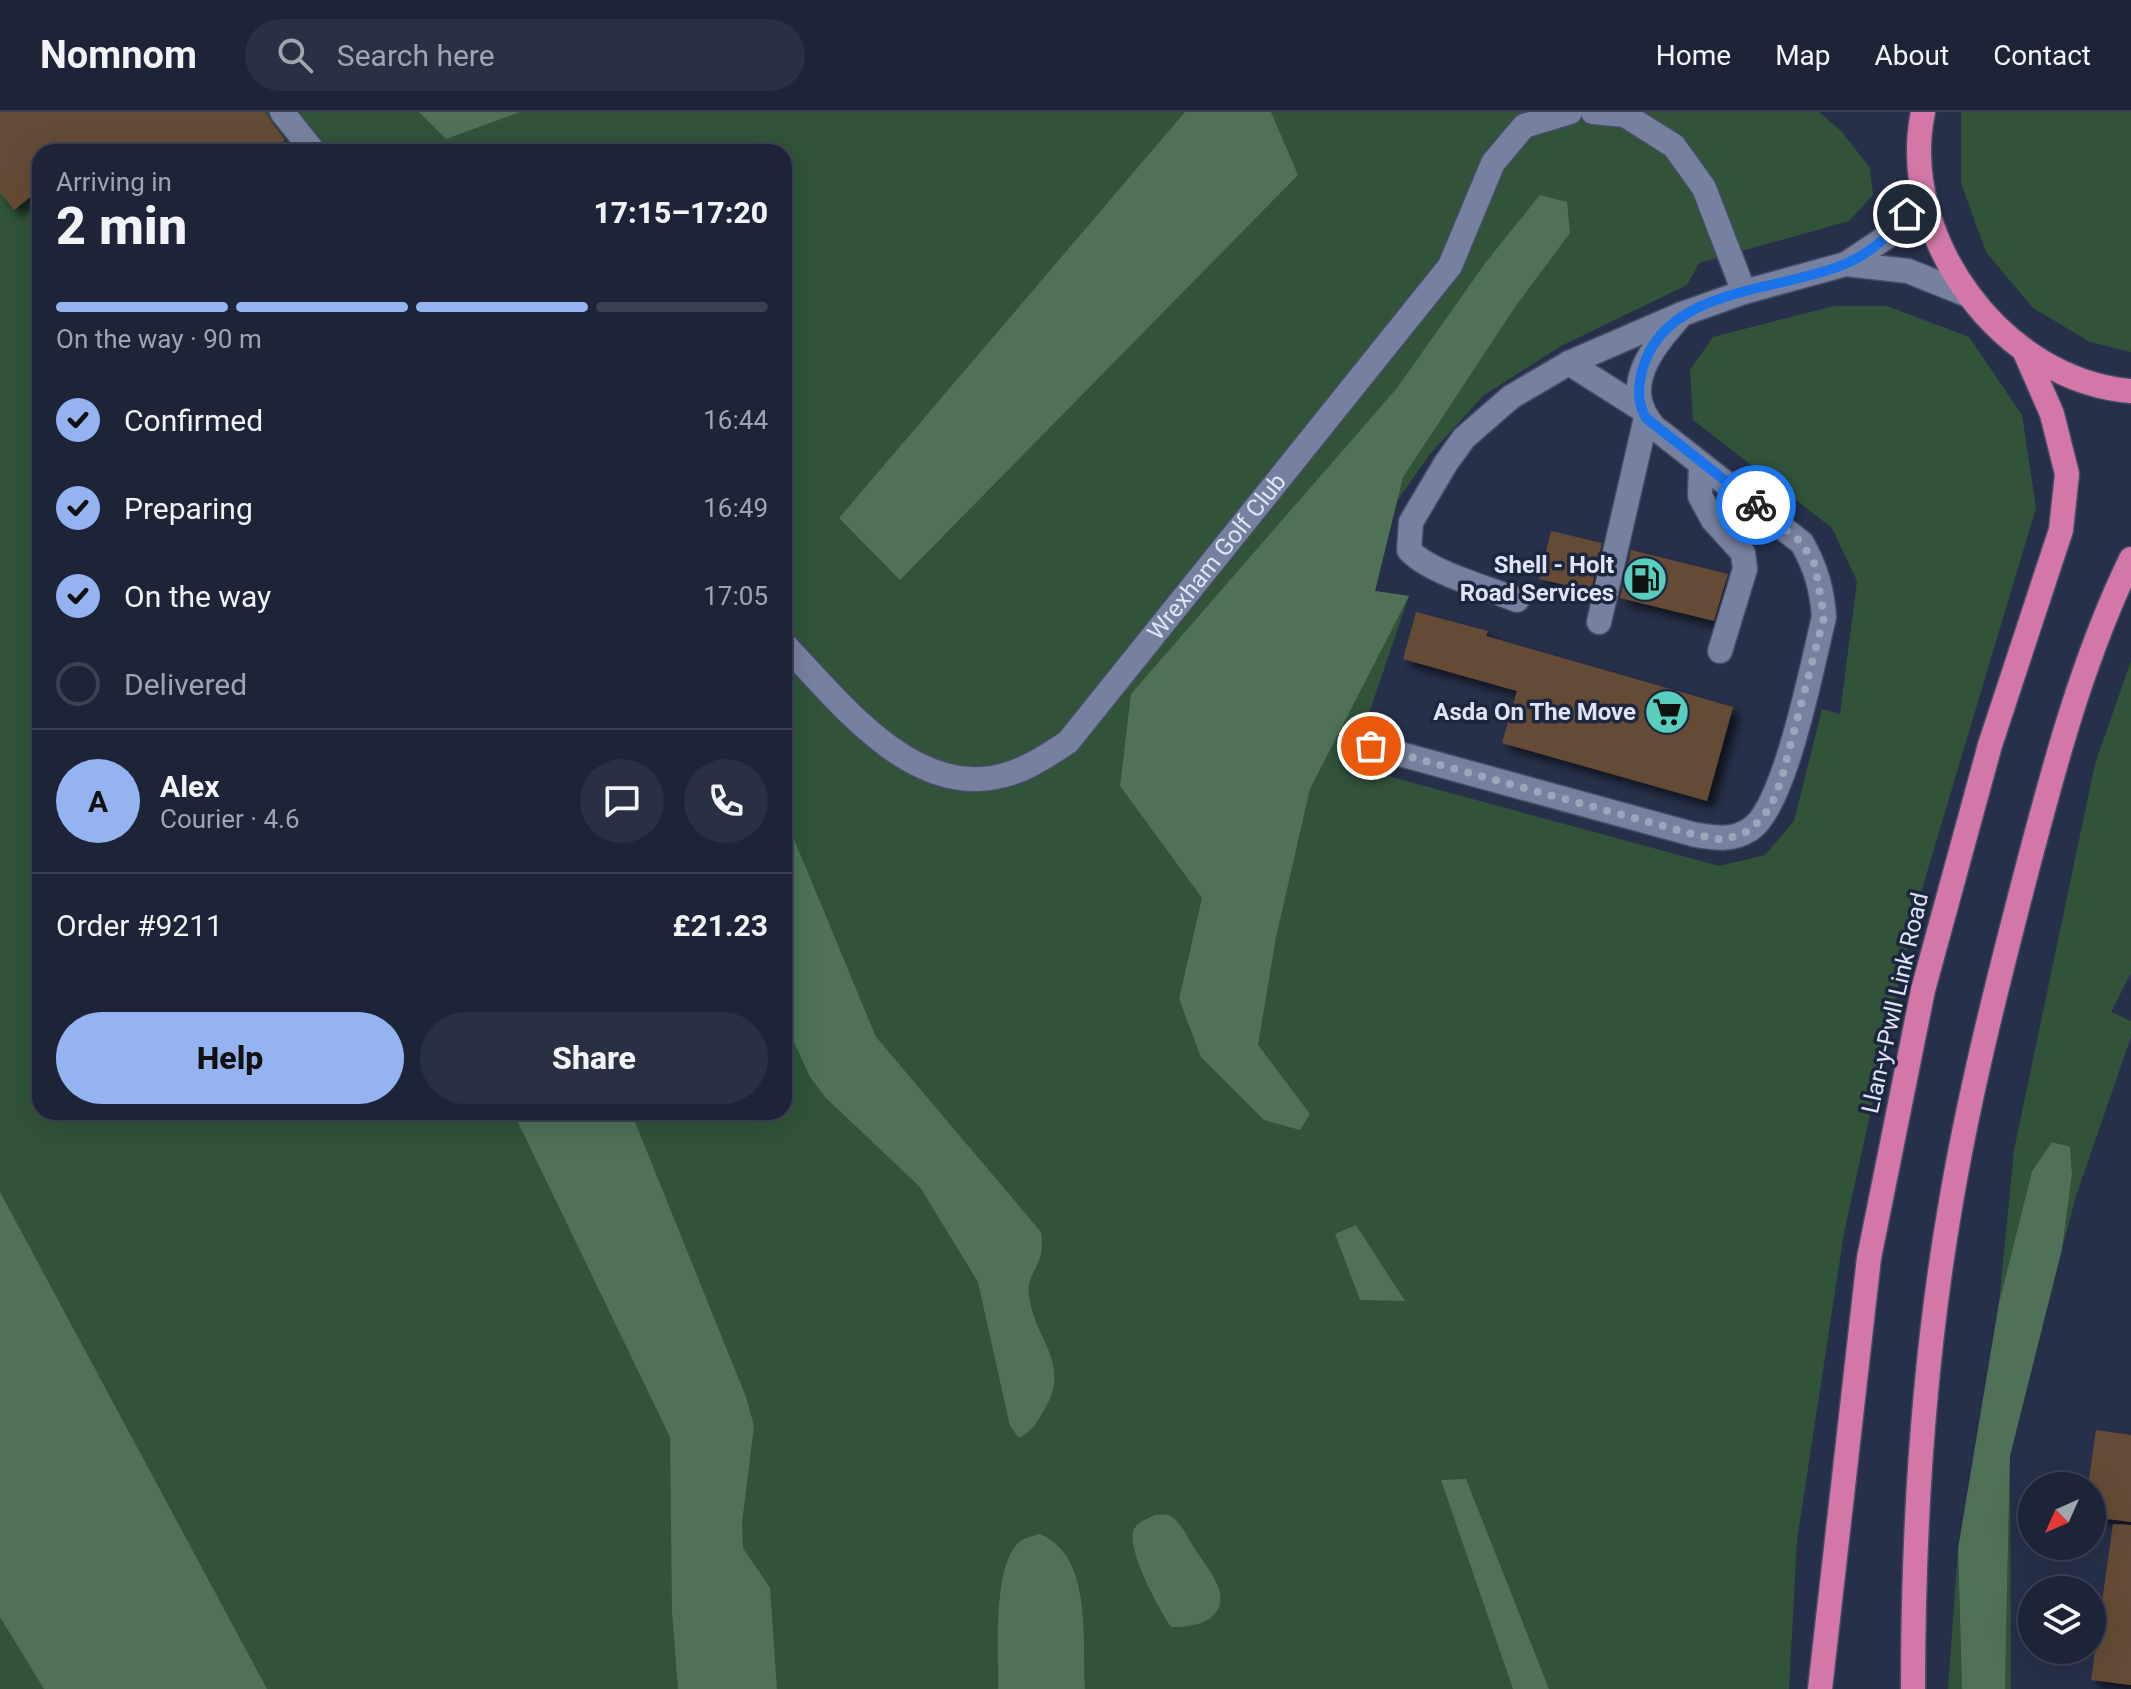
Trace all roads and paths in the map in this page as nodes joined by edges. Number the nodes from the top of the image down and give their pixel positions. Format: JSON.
{"nodes":[{"id":1,"x":282,"y":112,"type":"edge"},
{"id":2,"x":1570,"y":112,"type":"edge"},
{"id":3,"x":1593,"y":112,"type":"edge"},
{"id":4,"x":1917,"y":118,"type":"edge"},
{"id":5,"x":308,"y":144,"type":"edge"},
{"id":6,"x":1923,"y":194,"type":"junction"},
{"id":7,"x":1846,"y":264,"type":"junction"},
{"id":8,"x":1744,"y":292,"type":"junction"},
{"id":9,"x":1968,"y":295,"type":"junction"},
{"id":10,"x":1682,"y":314,"type":"junction"},
{"id":11,"x":2024,"y":350,"type":"junction"},
{"id":12,"x":1569,"y":363,"type":"junction"},
{"id":13,"x":2131,"y":391,"type":"edge"},
{"id":14,"x":1643,"y":413,"type":"junction"},
{"id":15,"x":1701,"y":465,"type":"junction"},
{"id":16,"x":2131,"y":559,"type":"edge"},
{"id":17,"x":1517,"y":600,"type":"dead end"},
{"id":18,"x":1599,"y":622,"type":"dead end"},
{"id":19,"x":1720,"y":651,"type":"dead end"},
{"id":20,"x":792,"y":652,"type":"edge"},
{"id":21,"x":1371,"y":746,"type":"dead end"},
{"id":22,"x":1820,"y":1689,"type":"edge"},
{"id":23,"x":1913,"y":1689,"type":"edge"}],
"edges":[{"from":1,"to":5,"type":"lane"},
{"from":2,"to":20,"type":"lane","name":"Wrexham Golf Club"},
{"from":3,"to":8,"type":"lane"},
{"from":4,"to":6,"type":"highway"},
{"from":6,"to":7,"type":"lane"},
{"from":6,"to":9,"type":"highway"},
{"from":7,"to":8,"type":"lane"},
{"from":7,"to":9,"type":"lane"},
{"from":8,"to":10,"type":"lane"},
{"from":9,"to":11,"type":"highway"},
{"from":10,"to":12,"type":"lane"},
{"from":10,"to":14,"type":"lane"},
{"from":11,"to":13,"type":"highway"},
{"from":11,"to":22,"type":"highway","name":"Llan-y-Pwll Link Road"},
{"from":12,"to":14,"type":"lane"},
{"from":12,"to":17,"type":"lane"},
{"from":14,"to":15,"type":"lane"},
{"from":14,"to":18,"type":"lane"},
{"from":15,"to":19,"type":"lane"},
{"from":15,"to":21,"type":"lane"},
{"from":16,"to":23,"type":"highway"}]}
